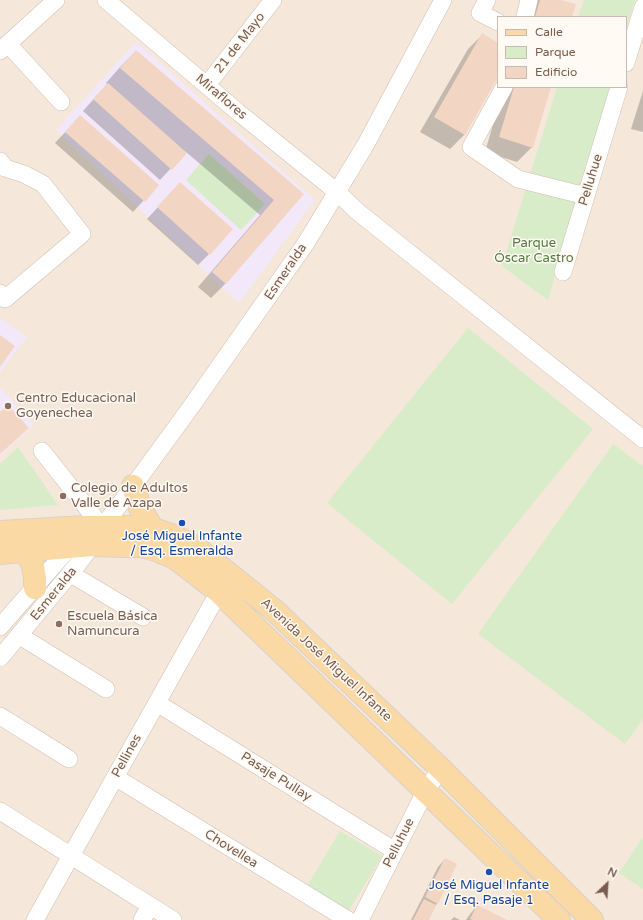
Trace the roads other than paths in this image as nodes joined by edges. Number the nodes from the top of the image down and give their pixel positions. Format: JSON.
{"nodes":[{"id":1,"x":56,"y":0,"type":"edge"},
{"id":2,"x":106,"y":0,"type":"edge"},
{"id":3,"x":273,"y":0,"type":"edge"},
{"id":4,"x":443,"y":0,"type":"edge"},
{"id":5,"x":487,"y":0,"type":"edge"},
{"id":6,"x":529,"y":0,"type":"edge"},
{"id":7,"x":631,"y":0,"type":"edge"},
{"id":8,"x":643,"y":3,"type":"edge"},
{"id":9,"x":643,"y":7,"type":"edge"},
{"id":10,"x":525,"y":16,"type":"edge"},
{"id":11,"x":497,"y":22,"type":"edge"},
{"id":12,"x":4,"y":47,"type":"edge"},
{"id":13,"x":627,"y":60,"type":"edge"},
{"id":14,"x":207,"y":85,"type":"junction"},
{"id":15,"x":503,"y":88,"type":"edge"},
{"id":16,"x":619,"y":88,"type":"edge"},
{"id":17,"x":61,"y":102,"type":"dead end"},
{"id":18,"x":0,"y":161,"type":"edge"},
{"id":19,"x":337,"y":192,"type":"junction"},
{"id":20,"x":586,"y":196,"type":"junction"},
{"id":21,"x":563,"y":272,"type":"dead end"},
{"id":22,"x":3,"y":296,"type":"edge"},
{"id":23,"x":643,"y":439,"type":"edge"},
{"id":24,"x":42,"y":451,"type":"dead end"},
{"id":25,"x":133,"y":486,"type":"junction"},
{"id":26,"x":153,"y":529,"type":"junction"},
{"id":27,"x":0,"y":532,"type":"edge"},
{"id":28,"x":97,"y":536,"type":"junction"},
{"id":29,"x":69,"y":548,"type":"junction"},
{"id":30,"x":26,"y":551,"type":"junction"},
{"id":31,"x":0,"y":553,"type":"edge"},
{"id":32,"x":71,"y":574,"type":"junction"},
{"id":33,"x":35,"y":588,"type":"junction"},
{"id":34,"x":219,"y":592,"type":"junction"},
{"id":35,"x":143,"y":617,"type":"dead end"},
{"id":36,"x":0,"y":628,"type":"edge"},
{"id":37,"x":20,"y":636,"type":"junction"},
{"id":38,"x":0,"y":658,"type":"edge"},
{"id":39,"x":106,"y":689,"type":"dead end"},
{"id":40,"x":157,"y":703,"type":"junction"},
{"id":41,"x":0,"y":716,"type":"edge"},
{"id":42,"x":69,"y":759,"type":"dead end"},
{"id":43,"x":441,"y":769,"type":"junction"},
{"id":44,"x":115,"y":777,"type":"junction"},
{"id":45,"x":426,"y":790,"type":"junction"},
{"id":46,"x":0,"y":811,"type":"edge"},
{"id":47,"x":395,"y":851,"type":"junction"},
{"id":48,"x":71,"y":856,"type":"junction"},
{"id":49,"x":146,"y":913,"type":"edge"},
{"id":50,"x":35,"y":920,"type":"edge"},
{"id":51,"x":174,"y":920,"type":"edge"},
{"id":52,"x":348,"y":920,"type":"edge"},
{"id":53,"x":360,"y":920,"type":"edge"},
{"id":54,"x":559,"y":920,"type":"edge"},
{"id":55,"x":592,"y":920,"type":"edge"}],
"edges":[{"from":1,"to":12,"type":"street"},
{"from":2,"to":14,"type":"street","name":"Miraflores"},
{"from":3,"to":14,"type":"street","name":"21 de Mayo"},
{"from":4,"to":19,"type":"street","name":"Esmeralda"},
{"from":5,"to":11,"type":"street"},
{"from":6,"to":10,"type":"street"},
{"from":7,"to":8,"type":"street"},
{"from":9,"to":13,"type":"street"},
{"from":12,"to":17,"type":"street"},
{"from":14,"to":19,"type":"street","name":"Miraflores"},
{"from":15,"to":20,"type":"street"},
{"from":16,"to":20,"type":"street","name":"Pelluhue"},
{"from":18,"to":22,"type":"street"},
{"from":19,"to":23,"type":"street","name":"Miraflores"},
{"from":19,"to":25,"type":"street","name":"Esmeralda"},
{"from":20,"to":21,"type":"street","name":"Pelluhue"},
{"from":24,"to":28,"type":"street"},
{"from":25,"to":26,"type":"main road"},
{"from":25,"to":28,"type":"street","name":"Esmeralda"},
{"from":26,"to":28,"type":"main road","name":"Avenida José Miguel Infante"},
{"from":26,"to":43,"type":"main road","name":"Avenida José Miguel Infante"},
{"from":27,"to":28,"type":"main road","name":"Avenida José Miguel Infante"},
{"from":28,"to":29,"type":"main road","name":"Avenida José Miguel Infante"},
{"from":28,"to":32,"type":"street","name":"Esmeralda"},
{"from":28,"to":34,"type":"main road","name":"Avenida José Miguel Infante"},
{"from":29,"to":30,"type":"main road","name":"Avenida José Miguel Infante"},
{"from":29,"to":33,"type":"street","name":"Esmeralda"},
{"from":30,"to":31,"type":"main road","name":"Avenida José Miguel Infante"},
{"from":30,"to":33,"type":"main road"},
{"from":32,"to":35,"type":"street"},
{"from":32,"to":37,"type":"street","name":"Esmeralda"},
{"from":33,"to":36,"type":"street","name":"Esmeralda"},
{"from":34,"to":40,"type":"street","name":"Pellines"},
{"from":34,"to":45,"type":"main road","name":"Avenida José Miguel Infante"},
{"from":37,"to":38,"type":"street","name":"Esmeralda"},
{"from":37,"to":39,"type":"street"},
{"from":40,"to":44,"type":"street","name":"Pellines"},
{"from":40,"to":47,"type":"street","name":"Pasaje Pullay"},
{"from":41,"to":42,"type":"street"},
{"from":43,"to":45,"type":"street","name":"Pelluhue"},
{"from":43,"to":55,"type":"main road","name":"Avenida José Miguel Infante"},
{"from":44,"to":48,"type":"street","name":"Pellines"},
{"from":44,"to":52,"type":"street","name":"Chovellea"},
{"from":45,"to":47,"type":"street","name":"Pelluhue"},
{"from":45,"to":54,"type":"main road","name":"Avenida José Miguel Infante"},
{"from":46,"to":48,"type":"street"},
{"from":47,"to":53,"type":"street","name":"Pelluhue"},
{"from":48,"to":49,"type":"street"},
{"from":48,"to":50,"type":"street","name":"Pellines"},
{"from":49,"to":51,"type":"street"}]}
